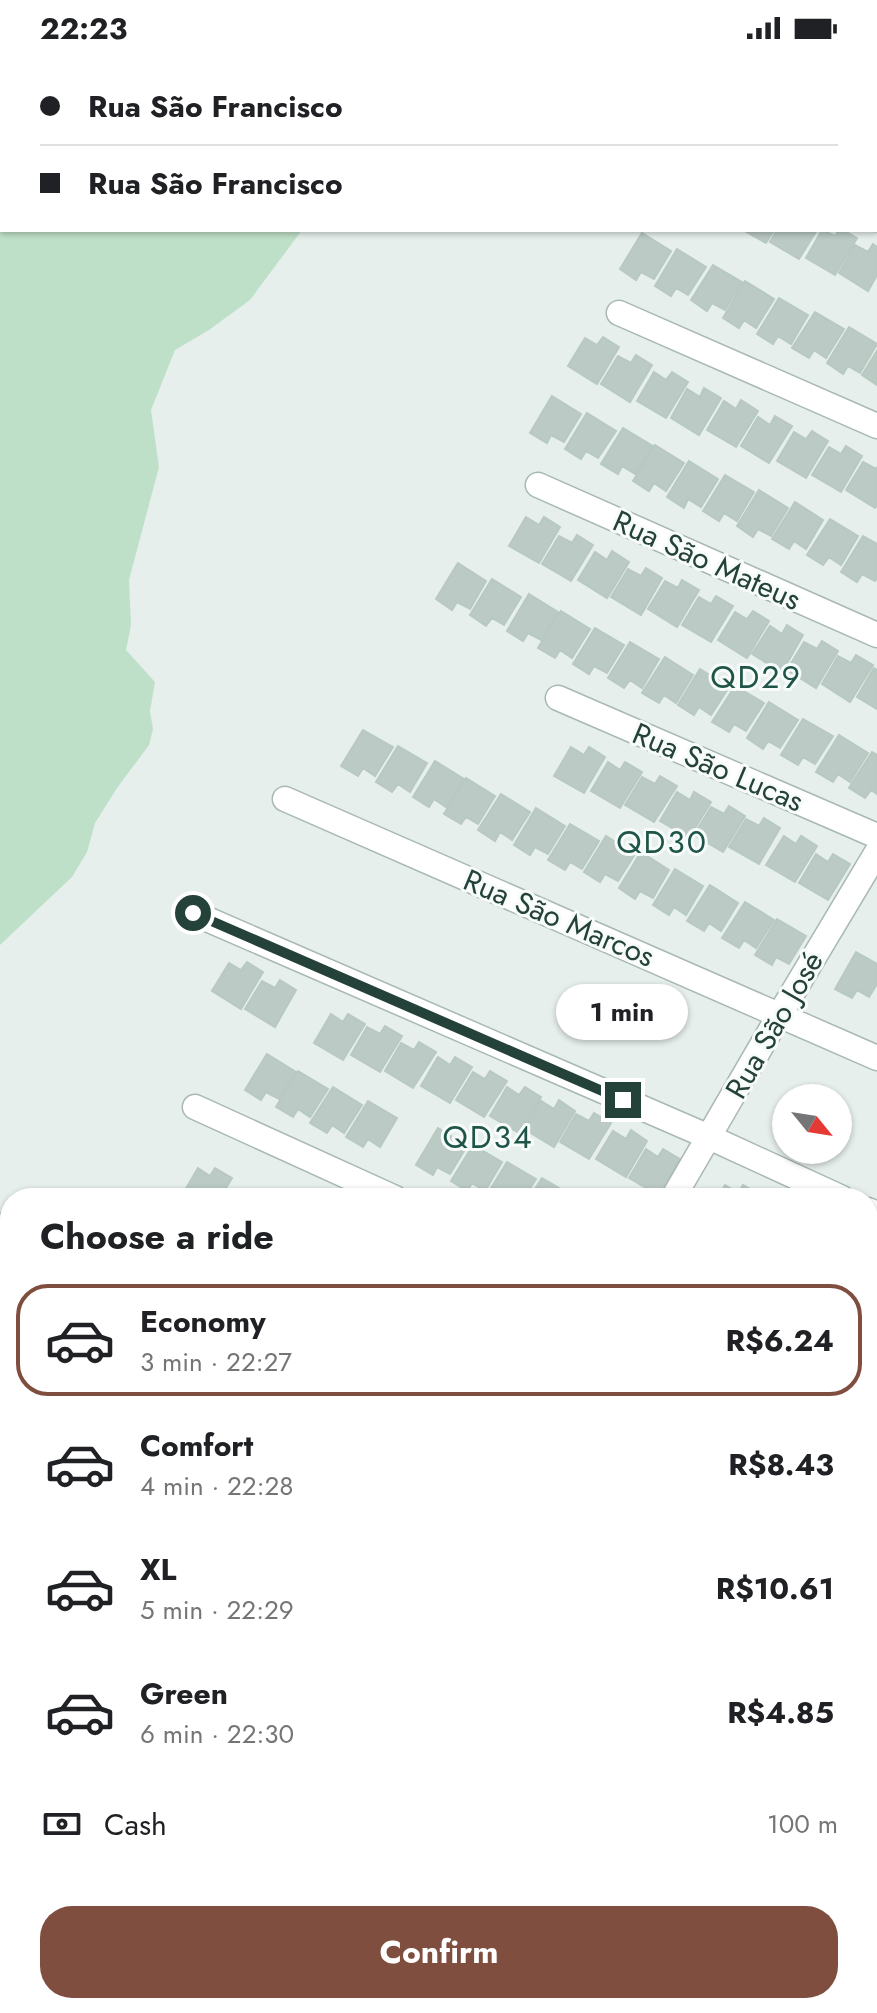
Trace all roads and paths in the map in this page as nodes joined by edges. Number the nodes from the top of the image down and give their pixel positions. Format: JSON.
{"nodes":[{"id":1,"x":619,"y":313,"type":"dead end"},
{"id":2,"x":877,"y":426,"type":"edge"},
{"id":3,"x":538,"y":485,"type":"dead end"},
{"id":4,"x":877,"y":635,"type":"edge"},
{"id":5,"x":558,"y":698,"type":"dead end"},
{"id":6,"x":285,"y":799,"type":"dead end"},
{"id":7,"x":877,"y":836,"type":"edge"},
{"id":8,"x":877,"y":852,"type":"edge"},
{"id":9,"x":193,"y":913,"type":"dead end"},
{"id":10,"x":780,"y":1014,"type":"junction"},
{"id":11,"x":877,"y":1058,"type":"edge"},
{"id":12,"x":195,"y":1107,"type":"dead end"},
{"id":13,"x":709,"y":1137,"type":"junction"},
{"id":14,"x":373,"y":1188,"type":"edge"},
{"id":15,"x":679,"y":1188,"type":"edge"},
{"id":16,"x":820,"y":1188,"type":"edge"}],
"edges":[{"from":1,"to":2,"type":"street"},
{"from":3,"to":4,"type":"street","name":"Rua São Mateus"},
{"from":5,"to":7,"type":"street","name":"Rua São Lucas"},
{"from":6,"to":10,"type":"street","name":"Rua São Marcos"},
{"from":8,"to":10,"type":"street","name":"Rua São José"},
{"from":9,"to":13,"type":"street"},
{"from":10,"to":11,"type":"street","name":"Rua São Marcos"},
{"from":10,"to":13,"type":"street","name":"Rua São José"},
{"from":12,"to":14,"type":"street"},
{"from":13,"to":15,"type":"street","name":"Rua São José"},
{"from":13,"to":16,"type":"street"}]}
